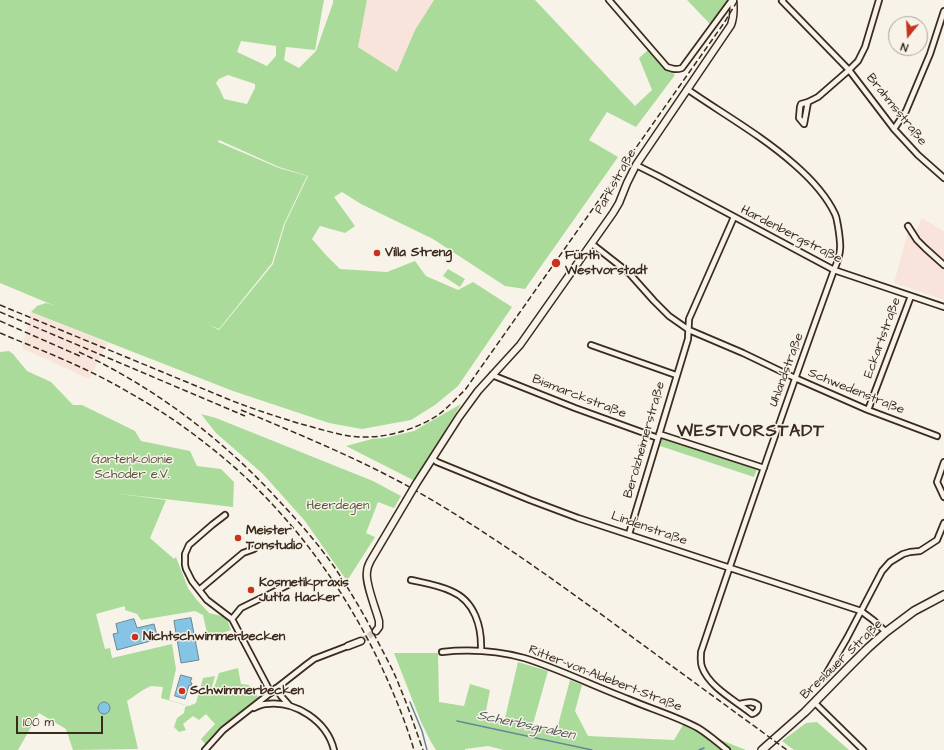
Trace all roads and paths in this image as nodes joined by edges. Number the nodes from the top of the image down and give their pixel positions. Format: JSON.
{"nodes":[{"id":1,"x":609,"y":0,"type":"edge"},
{"id":2,"x":732,"y":0,"type":"edge"},
{"id":3,"x":783,"y":0,"type":"edge"},
{"id":4,"x":879,"y":0,"type":"edge"},
{"id":5,"x":944,"y":11,"type":"edge"},
{"id":6,"x":849,"y":70,"type":"junction"},
{"id":7,"x":687,"y":89,"type":"junction"},
{"id":8,"x":808,"y":102,"type":"dead end"},
{"id":9,"x":894,"y":129,"type":"junction"},
{"id":10,"x":636,"y":165,"type":"junction"},
{"id":11,"x":944,"y":178,"type":"edge"},
{"id":12,"x":734,"y":217,"type":"junction"},
{"id":13,"x":908,"y":226,"type":"dead end"},
{"id":14,"x":592,"y":244,"type":"junction"},
{"id":15,"x":944,"y":265,"type":"edge"},
{"id":16,"x":834,"y":270,"type":"junction"},
{"id":17,"x":911,"y":296,"type":"junction"},
{"id":18,"x":944,"y":307,"type":"edge"},
{"id":19,"x":689,"y":330,"type":"junction"},
{"id":20,"x":591,"y":345,"type":"dead end"},
{"id":21,"x":492,"y":375,"type":"junction"},
{"id":22,"x":676,"y":375,"type":"junction"},
{"id":23,"x":795,"y":378,"type":"junction"},
{"id":24,"x":868,"y":410,"type":"junction"},
{"id":25,"x":659,"y":436,"type":"junction"},
{"id":26,"x":937,"y":436,"type":"dead end"},
{"id":27,"x":433,"y":459,"type":"junction"},
{"id":28,"x":944,"y":462,"type":"edge"},
{"id":29,"x":764,"y":468,"type":"junction"},
{"id":30,"x":944,"y":497,"type":"edge"},
{"id":31,"x":224,"y":515,"type":"dead end"},
{"id":32,"x":944,"y":522,"type":"edge"},
{"id":33,"x":629,"y":534,"type":"junction"},
{"id":34,"x":254,"y":549,"type":"dead end"},
{"id":35,"x":729,"y":568,"type":"junction"},
{"id":36,"x":411,"y":580,"type":"dead end"},
{"id":37,"x":288,"y":585,"type":"dead end"},
{"id":38,"x":199,"y":590,"type":"junction"},
{"id":39,"x":944,"y":594,"type":"edge"},
{"id":40,"x":861,"y":611,"type":"junction"},
{"id":41,"x":232,"y":619,"type":"junction"},
{"id":42,"x":376,"y":631,"type":"dead end"},
{"id":43,"x":886,"y":632,"type":"junction"},
{"id":44,"x":361,"y":641,"type":"tunnel mouth"},
{"id":45,"x":348,"y":646,"type":"joint"},
{"id":46,"x":481,"y":651,"type":"junction"},
{"id":47,"x":442,"y":652,"type":"dead end"},
{"id":48,"x":825,"y":676,"type":"dead end"},
{"id":49,"x":276,"y":688,"type":"junction"},
{"id":50,"x":270,"y":692,"type":"junction"},
{"id":51,"x":815,"y":703,"type":"junction"},
{"id":52,"x":740,"y":704,"type":"dead end"},
{"id":53,"x":289,"y":706,"type":"junction"},
{"id":54,"x":250,"y":709,"type":"junction"},
{"id":55,"x":205,"y":750,"type":"edge"},
{"id":56,"x":334,"y":750,"type":"edge"},
{"id":57,"x":727,"y":750,"type":"edge"},
{"id":58,"x":762,"y":750,"type":"edge"},
{"id":59,"x":863,"y":750,"type":"edge"}],
"edges":[{"from":1,"to":2,"type":"street","name":"Parkstraße"},
{"from":2,"to":7,"type":"street","name":"Parkstraße"},
{"from":3,"to":6,"type":"street","name":"Brahmsstraße"},
{"from":4,"to":6,"type":"street"},
{"from":5,"to":9,"type":"street"},
{"from":6,"to":8,"type":"street"},
{"from":6,"to":9,"type":"street","name":"Brahmsstraße"},
{"from":7,"to":10,"type":"street","name":"Parkstraße"},
{"from":7,"to":16,"type":"street","name":"Uhlandstraße"},
{"from":9,"to":11,"type":"street","name":"Brahmsstraße"},
{"from":10,"to":12,"type":"street","name":"Hardenbergstraße"},
{"from":10,"to":14,"type":"street","name":"Parkstraße"},
{"from":12,"to":16,"type":"street","name":"Hardenbergstraße"},
{"from":12,"to":19,"type":"street","name":"Berolzheimerstraße"},
{"from":13,"to":15,"type":"street"},
{"from":14,"to":19,"type":"street","name":"Schwedenstraße"},
{"from":14,"to":21,"type":"street","name":"Parkstraße"},
{"from":16,"to":17,"type":"street","name":"Hardenbergstraße"},
{"from":16,"to":23,"type":"street","name":"Uhlandstraße"},
{"from":17,"to":18,"type":"street","name":"Hardenbergstraße"},
{"from":17,"to":24,"type":"street","name":"Eckartstraße"},
{"from":19,"to":22,"type":"street","name":"Berolzheimerstraße"},
{"from":19,"to":23,"type":"street","name":"Schwedenstraße"},
{"from":20,"to":22,"type":"street","name":"Berolzheimerstraße"},
{"from":21,"to":25,"type":"street","name":"Bismarckstraße"},
{"from":21,"to":27,"type":"street","name":"Parkstraße"},
{"from":22,"to":25,"type":"street","name":"Berolzheimerstraße"},
{"from":23,"to":24,"type":"street","name":"Schwedenstraße"},
{"from":23,"to":29,"type":"street","name":"Uhlandstraße"},
{"from":24,"to":26,"type":"street","name":"Schwedenstraße"},
{"from":25,"to":29,"type":"street","name":"Bismarckstraße"},
{"from":25,"to":33,"type":"street","name":"Berolzheimerstraße"},
{"from":27,"to":33,"type":"street","name":"Lindenstraße"},
{"from":27,"to":42,"type":"street","name":"Parkstraße","bridge":true},
{"from":28,"to":30,"type":"street"},
{"from":29,"to":35,"type":"street","name":"Uhlandstraße"},
{"from":31,"to":38,"type":"street"},
{"from":32,"to":40,"type":"street"},
{"from":33,"to":35,"type":"street","name":"Lindenstraße"},
{"from":34,"to":38,"type":"street"},
{"from":35,"to":40,"type":"street","name":"Lindenstraße"},
{"from":35,"to":52,"type":"street","name":"Uhlandstraße"},
{"from":36,"to":46,"type":"street"},
{"from":37,"to":41,"type":"street"},
{"from":38,"to":41,"type":"street"},
{"from":39,"to":43,"type":"main road","name":"Breslauer Straße"},
{"from":40,"to":43,"type":"street","name":"Lindenstraße"},
{"from":40,"to":48,"type":"street"},
{"from":41,"to":50,"type":"street"},
{"from":43,"to":51,"type":"main road","name":"Breslauer Straße"},
{"from":44,"to":45,"type":"street"},
{"from":45,"to":49,"type":"street"},
{"from":46,"to":47,"type":"street","name":"Ritter-von-Aldebert-Straße"},
{"from":46,"to":57,"type":"street","name":"Ritter-von-Aldebert-Straße"},
{"from":49,"to":50,"type":"street"},
{"from":49,"to":53,"type":"street"},
{"from":50,"to":54,"type":"street"},
{"from":51,"to":58,"type":"main road","name":"Breslauer Straße"},
{"from":51,"to":59,"type":"street"},
{"from":53,"to":54,"type":"street"},
{"from":53,"to":56,"type":"street"},
{"from":54,"to":55,"type":"street"}]}
